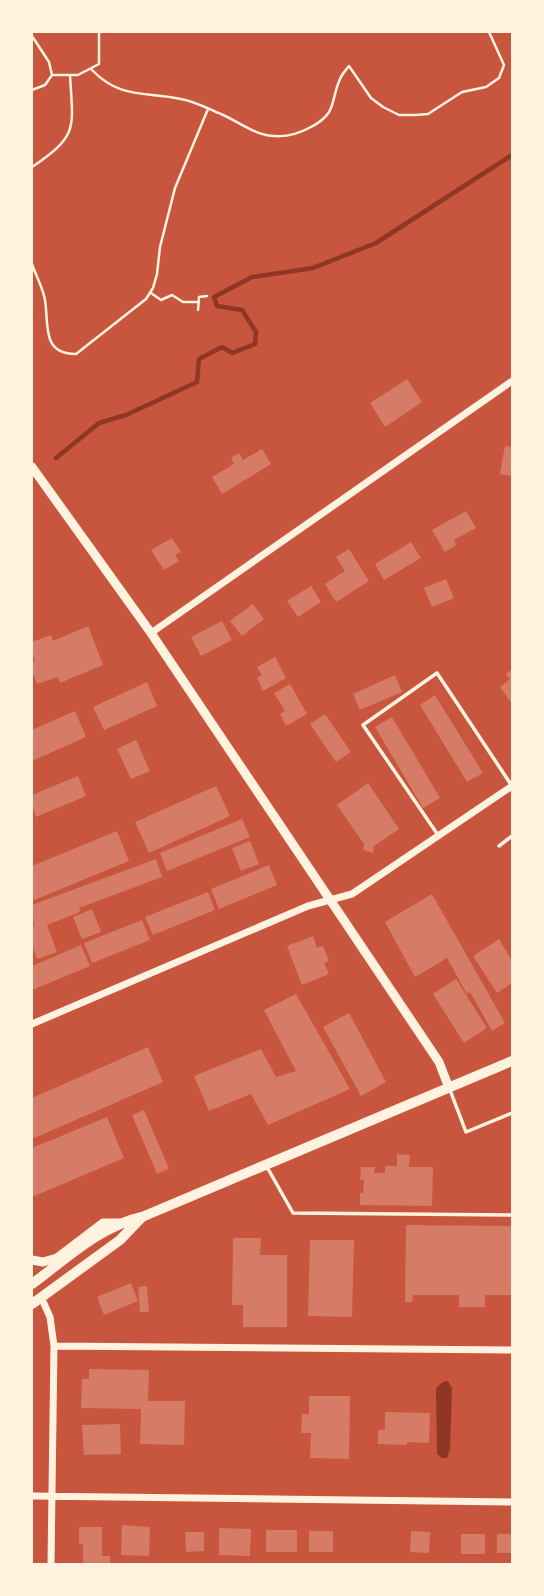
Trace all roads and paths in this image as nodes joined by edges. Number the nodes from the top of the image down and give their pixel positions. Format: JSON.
{"nodes":[{"id":1,"x":99,"y":32,"type":"edge"},
{"id":2,"x":489,"y":32,"type":"edge"},
{"id":3,"x":32,"y":36,"type":"edge"},
{"id":4,"x":92,"y":71,"type":"dead end"},
{"id":5,"x":52,"y":75,"type":"junction"},
{"id":6,"x":70,"y":75,"type":"junction"},
{"id":7,"x":32,"y":90,"type":"edge"},
{"id":8,"x":208,"y":108,"type":"junction"},
{"id":9,"x":32,"y":167,"type":"edge"},
{"id":10,"x":32,"y":264,"type":"edge"},
{"id":11,"x":151,"y":293,"type":"junction"},
{"id":12,"x":207,"y":296,"type":"dead end"},
{"id":13,"x":199,"y":302,"type":"junction"},
{"id":14,"x":198,"y":310,"type":"dead end"},
{"id":15,"x":513,"y":381,"type":"edge"},
{"id":16,"x":32,"y":469,"type":"edge"},
{"id":17,"x":151,"y":633,"type":"junction"},
{"id":18,"x":510,"y":787,"type":"edge"},
{"id":19,"x":513,"y":798,"type":"edge"},
{"id":20,"x":438,"y":836,"type":"junction"},
{"id":21,"x":513,"y":836,"type":"edge"},
{"id":22,"x":499,"y":846,"type":"dead end"},
{"id":23,"x":330,"y":900,"type":"junction"},
{"id":24,"x":32,"y":1024,"type":"edge"},
{"id":25,"x":513,"y":1061,"type":"edge"},
{"id":26,"x":449,"y":1088,"type":"junction"},
{"id":27,"x":513,"y":1113,"type":"edge"},
{"id":28,"x":266,"y":1165,"type":"junction"},
{"id":29,"x":513,"y":1215,"type":"edge"},
{"id":30,"x":142,"y":1217,"type":"junction"},
{"id":31,"x":122,"y":1223,"type":"junction"},
{"id":32,"x":32,"y":1260,"type":"edge"},
{"id":33,"x":32,"y":1284,"type":"edge"},
{"id":34,"x":36,"y":1301,"type":"edge"},
{"id":35,"x":54,"y":1346,"type":"junction"},
{"id":36,"x":513,"y":1350,"type":"edge"},
{"id":37,"x":32,"y":1496,"type":"edge"},
{"id":38,"x":52,"y":1496,"type":"junction"},
{"id":39,"x":513,"y":1502,"type":"edge"},
{"id":40,"x":51,"y":1564,"type":"edge"}],
"edges":[{"from":1,"to":6,"type":"path"},
{"from":2,"to":8,"type":"path"},
{"from":3,"to":5,"type":"path"},
{"from":4,"to":8,"type":"path"},
{"from":5,"to":6,"type":"path"},
{"from":5,"to":7,"type":"path"},
{"from":6,"to":9,"type":"path"},
{"from":8,"to":11,"type":"path"},
{"from":10,"to":11,"type":"path"},
{"from":11,"to":13,"type":"path"},
{"from":12,"to":13,"type":"path"},
{"from":13,"to":14,"type":"path"},
{"from":15,"to":17,"type":"street"},
{"from":16,"to":17,"type":"street"},
{"from":17,"to":23,"type":"street"},
{"from":18,"to":19,"type":"lane"},
{"from":18,"to":20,"type":"street"},
{"from":18,"to":20,"type":"lane"},
{"from":20,"to":23,"type":"street"},
{"from":21,"to":22,"type":"lane"},
{"from":23,"to":24,"type":"street"},
{"from":23,"to":26,"type":"street"},
{"from":25,"to":26,"type":"main road"},
{"from":26,"to":27,"type":"lane"},
{"from":26,"to":28,"type":"main road"},
{"from":28,"to":29,"type":"lane"},
{"from":28,"to":30,"type":"main road"},
{"from":30,"to":31,"type":"main road"},
{"from":30,"to":34,"type":"main road"},
{"from":31,"to":32,"type":"street"},
{"from":31,"to":33,"type":"main road"},
{"from":34,"to":35,"type":"street"},
{"from":35,"to":36,"type":"street"},
{"from":35,"to":38,"type":"street"},
{"from":37,"to":38,"type":"street"},
{"from":38,"to":39,"type":"street"},
{"from":38,"to":40,"type":"street"}]}
